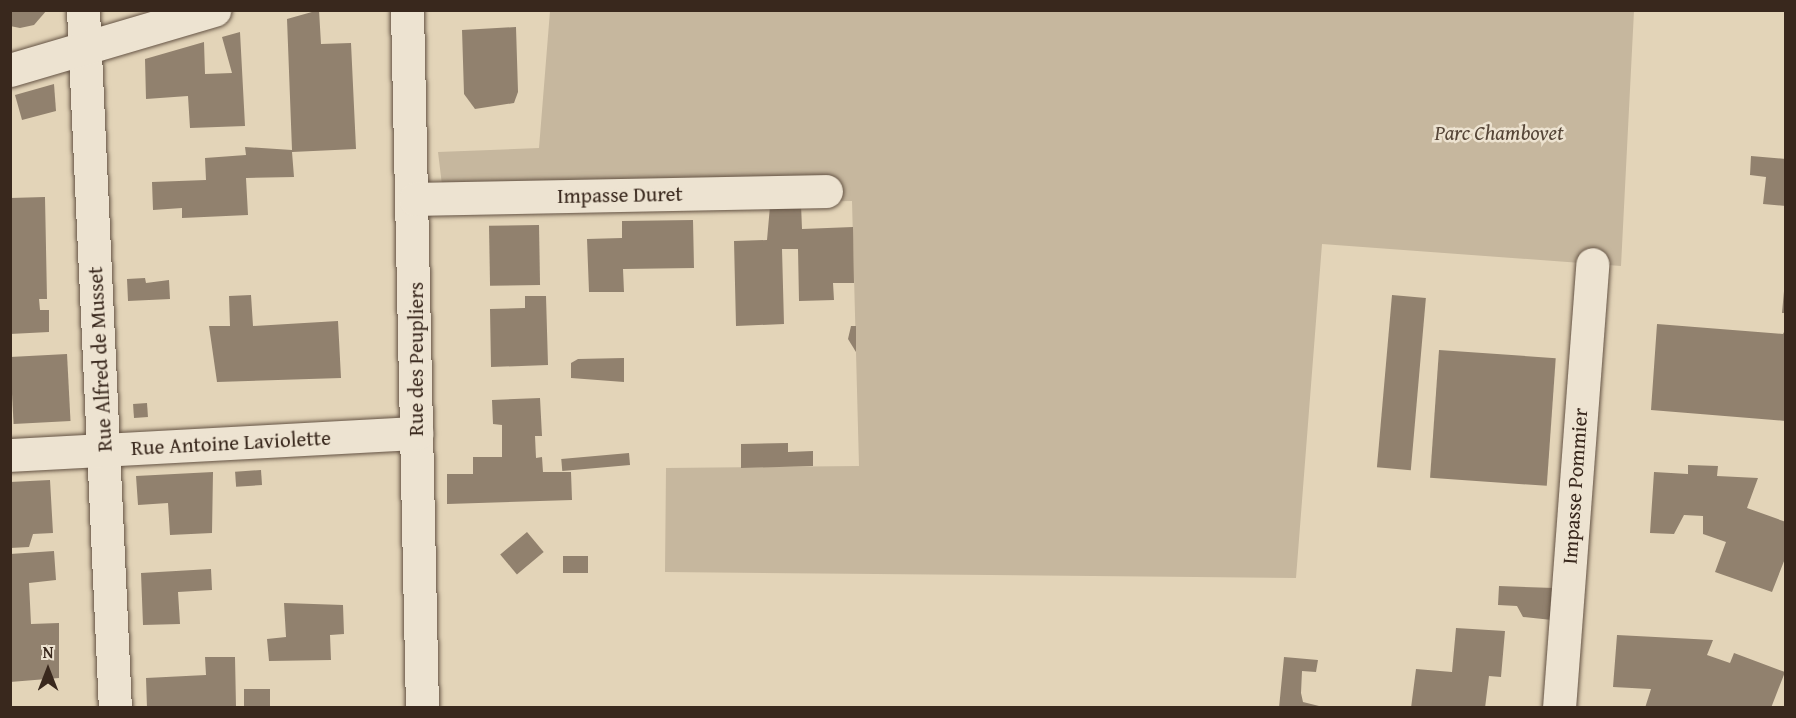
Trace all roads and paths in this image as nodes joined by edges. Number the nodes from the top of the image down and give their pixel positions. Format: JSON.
{"nodes":[{"id":1,"x":83,"y":10,"type":"edge"},
{"id":2,"x":214,"y":10,"type":"edge"},
{"id":3,"x":407,"y":10,"type":"edge"},
{"id":4,"x":86,"y":48,"type":"junction"},
{"id":5,"x":10,"y":70,"type":"edge"},
{"id":6,"x":826,"y":191,"type":"dead end"},
{"id":7,"x":415,"y":199,"type":"junction"},
{"id":8,"x":1592,"y":264,"type":"dead end"},
{"id":9,"x":416,"y":433,"type":"junction"},
{"id":10,"x":104,"y":450,"type":"junction"},
{"id":11,"x":10,"y":455,"type":"edge"},
{"id":12,"x":115,"y":708,"type":"edge"},
{"id":13,"x":422,"y":708,"type":"edge"},
{"id":14,"x":1559,"y":708,"type":"edge"}],
"edges":[{"from":1,"to":4,"type":"street","name":"Rue Alfred de Musset"},
{"from":2,"to":4,"type":"street"},
{"from":3,"to":7,"type":"street","name":"Rue des Peupliers"},
{"from":4,"to":5,"type":"street"},
{"from":4,"to":10,"type":"street","name":"Rue Alfred de Musset"},
{"from":6,"to":7,"type":"street","name":"Impasse Duret"},
{"from":7,"to":9,"type":"street","name":"Rue des Peupliers"},
{"from":8,"to":14,"type":"street","name":"Impasse Pommier"},
{"from":9,"to":10,"type":"street","name":"Rue Antoine Laviolette"},
{"from":9,"to":13,"type":"street","name":"Rue des Peupliers"},
{"from":10,"to":11,"type":"street","name":"Rue Antoine Laviolette"},
{"from":10,"to":12,"type":"street","name":"Rue Alfred de Musset"}]}
